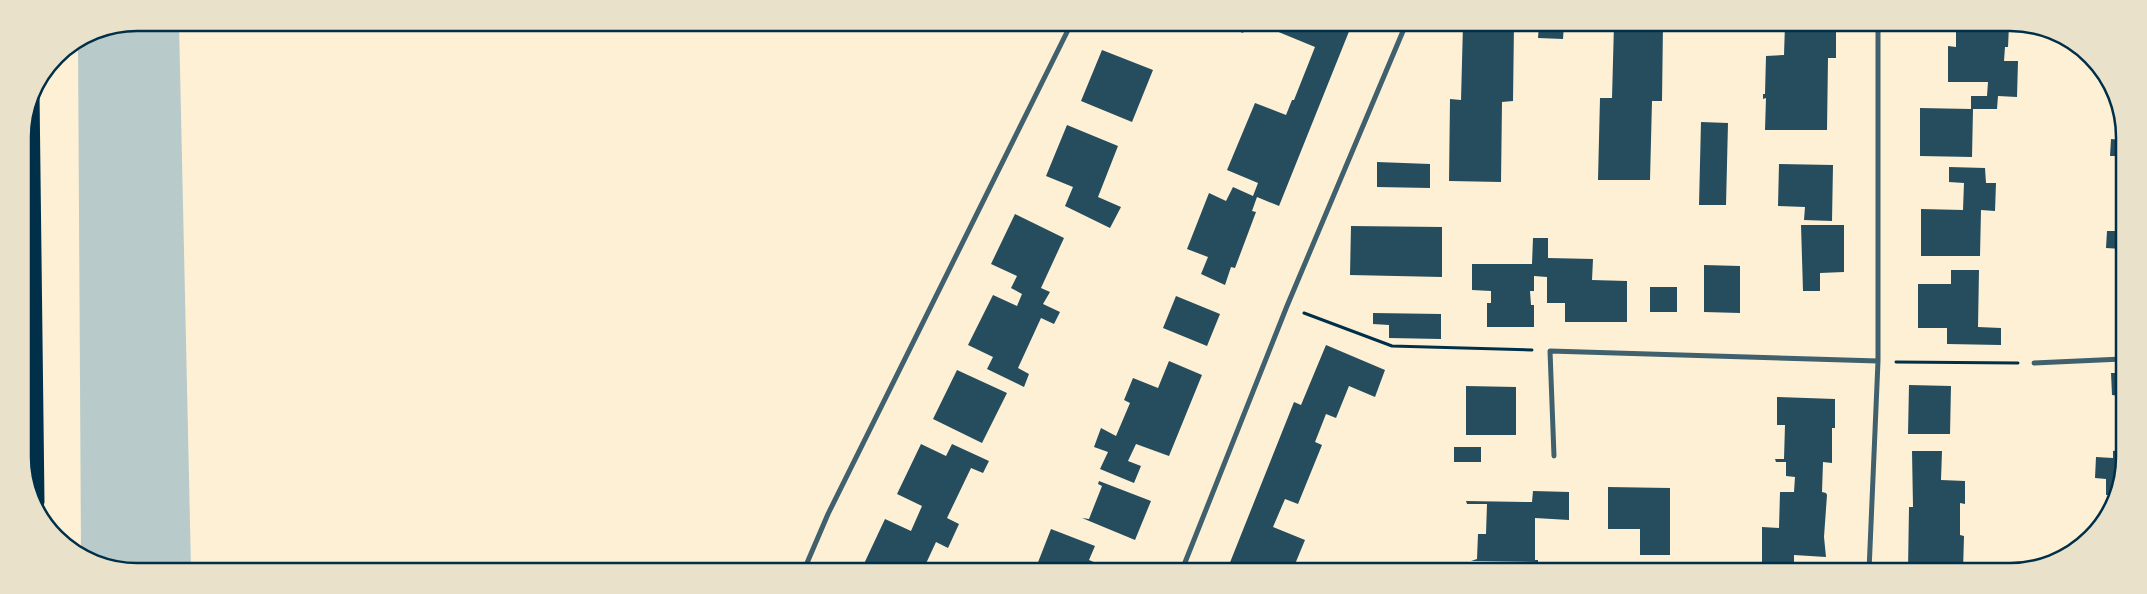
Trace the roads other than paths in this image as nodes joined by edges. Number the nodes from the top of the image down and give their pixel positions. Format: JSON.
{"nodes":[{"id":1,"x":1068,"y":31,"type":"edge"},
{"id":2,"x":1403,"y":31,"type":"edge"},
{"id":3,"x":1878,"y":31,"type":"edge"},
{"id":4,"x":32,"y":122,"type":"edge"},
{"id":5,"x":2116,"y":359,"type":"edge"},
{"id":6,"x":1878,"y":361,"type":"junction"},
{"id":7,"x":2034,"y":363,"type":"road end"},
{"id":8,"x":1554,"y":456,"type":"dead end"},
{"id":9,"x":37,"y":491,"type":"edge"},
{"id":10,"x":807,"y":563,"type":"edge"},
{"id":11,"x":1185,"y":563,"type":"edge"},
{"id":12,"x":1869,"y":563,"type":"edge"}],
"edges":[{"from":1,"to":10,"type":"street"},
{"from":2,"to":11,"type":"street"},
{"from":3,"to":6,"type":"street"},
{"from":4,"to":9,"type":"highway"},
{"from":5,"to":7,"type":"street"},
{"from":6,"to":8,"type":"street"},
{"from":6,"to":12,"type":"street"}]}
